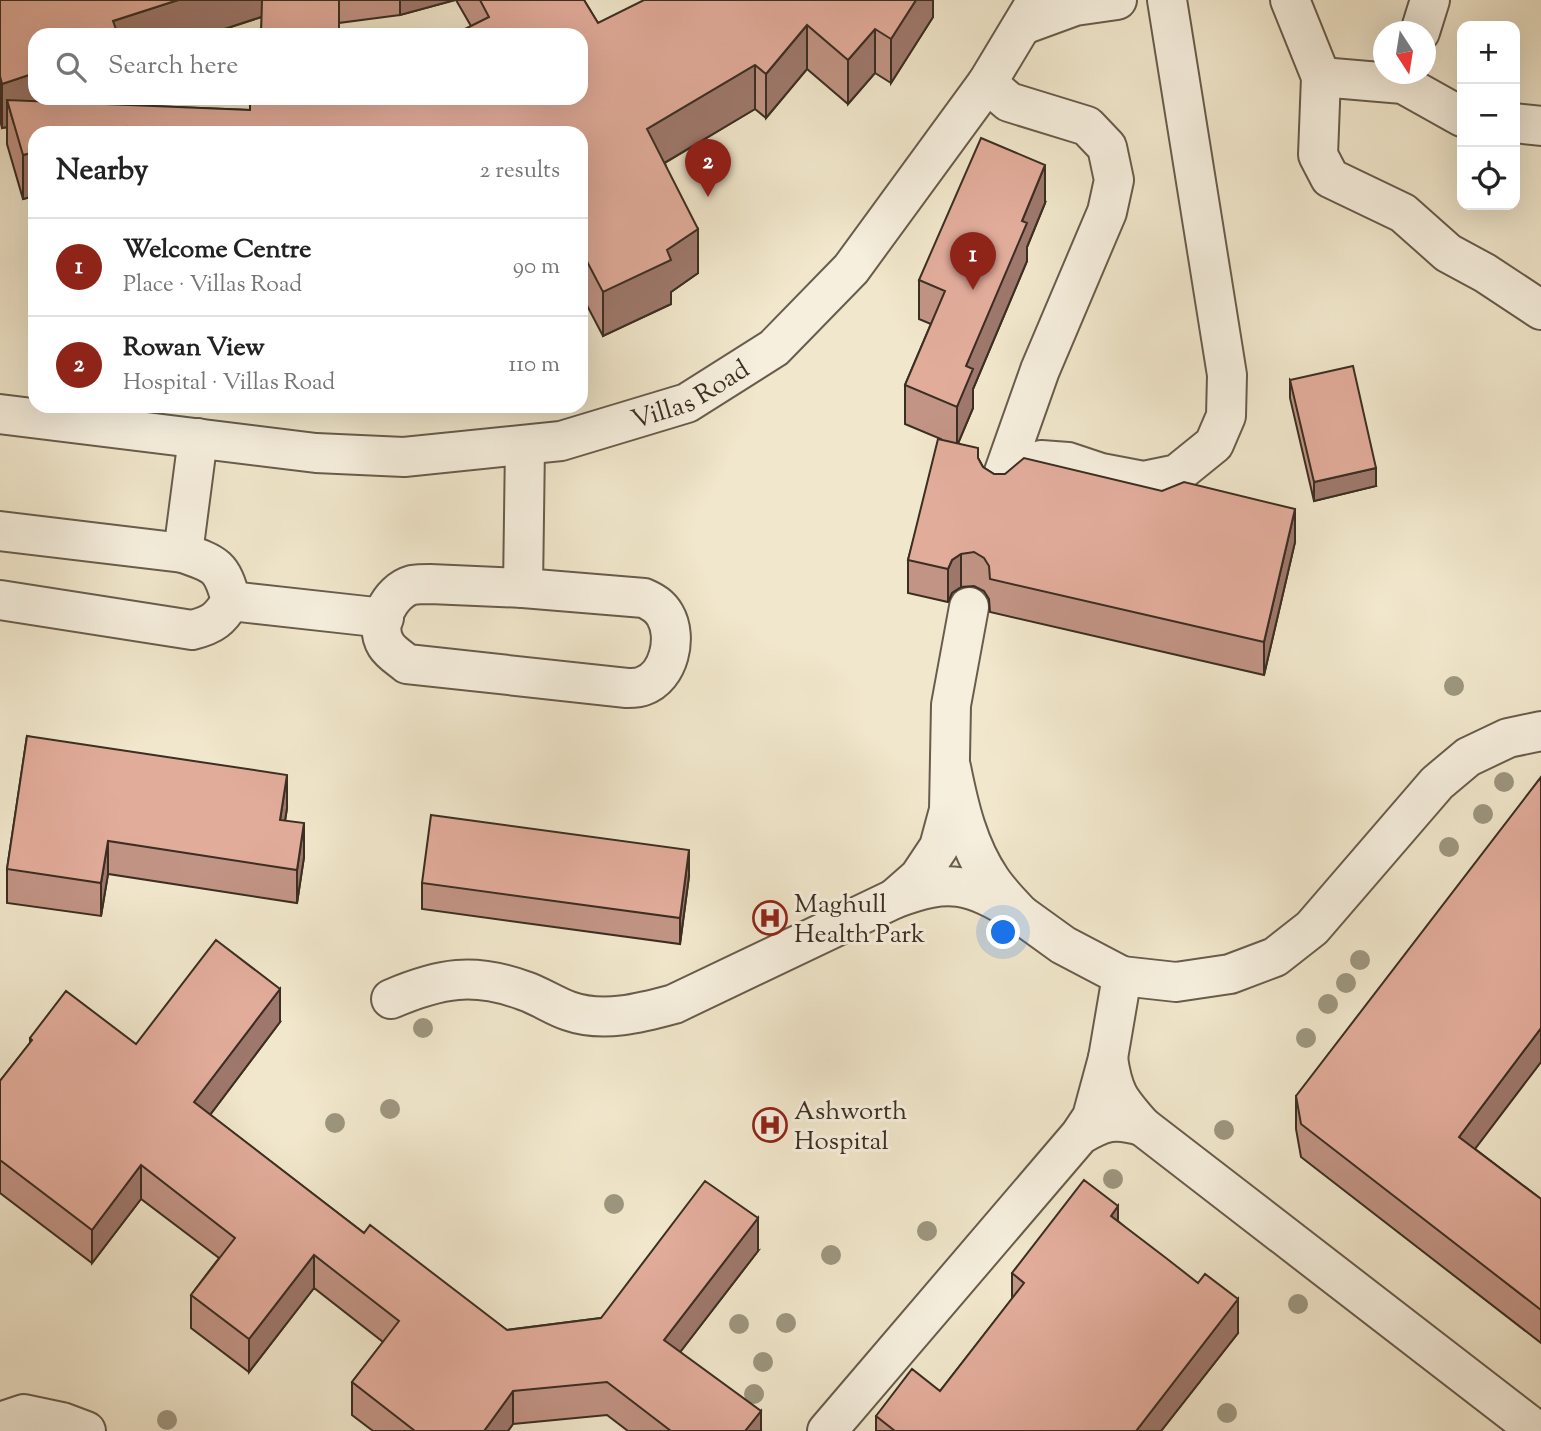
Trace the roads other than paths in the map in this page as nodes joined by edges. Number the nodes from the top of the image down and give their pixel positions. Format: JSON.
{"nodes":[{"id":1,"x":1117,"y":0,"type":"edge"},
{"id":2,"x":1167,"y":0,"type":"edge"},
{"id":3,"x":1290,"y":0,"type":"edge"},
{"id":4,"x":1430,"y":0,"type":"edge"},
{"id":5,"x":1030,"y":12,"type":"edge"},
{"id":6,"x":1423,"y":21,"type":"edge"},
{"id":7,"x":1321,"y":77,"type":"junction"},
{"id":8,"x":1373,"y":78,"type":"edge"},
{"id":9,"x":987,"y":83,"type":"junction"},
{"id":10,"x":1412,"y":84,"type":"edge"},
{"id":11,"x":1457,"y":114,"type":"edge"},
{"id":12,"x":1520,"y":124,"type":"edge"},
{"id":13,"x":1541,"y":126,"type":"edge"},
{"id":14,"x":1541,"y":310,"type":"edge"},
{"id":15,"x":1040,"y":370,"type":"junction"},
{"id":16,"x":0,"y":414,"type":"edge"},
{"id":17,"x":198,"y":438,"type":"junction"},
{"id":18,"x":525,"y":445,"type":"junction"},
{"id":19,"x":1068,"y":462,"type":"junction"},
{"id":20,"x":0,"y":531,"type":"edge"},
{"id":21,"x":183,"y":553,"type":"junction"},
{"id":22,"x":523,"y":588,"type":"junction"},
{"id":23,"x":0,"y":600,"type":"edge"},
{"id":24,"x":231,"y":601,"type":"junction"},
{"id":25,"x":969,"y":607,"type":"dead end"},
{"id":26,"x":384,"y":618,"type":"junction"},
{"id":27,"x":1541,"y":731,"type":"edge"},
{"id":28,"x":951,"y":767,"type":"junction"},
{"id":29,"x":894,"y":899,"type":"junction"},
{"id":30,"x":1020,"y":914,"type":"junction"},
{"id":31,"x":1122,"y":976,"type":"junction"},
{"id":32,"x":391,"y":999,"type":"dead end"},
{"id":33,"x":1108,"y":1058,"type":"junction"},
{"id":34,"x":1142,"y":1126,"type":"junction"},
{"id":35,"x":1080,"y":1135,"type":"junction"},
{"id":36,"x":0,"y":1422,"type":"edge"},
{"id":37,"x":86,"y":1431,"type":"edge"},
{"id":38,"x":827,"y":1431,"type":"edge"},
{"id":39,"x":1537,"y":1431,"type":"edge"}],
"edges":[{"from":1,"to":5,"type":"street"},
{"from":2,"to":19,"type":"street"},
{"from":3,"to":7,"type":"street"},
{"from":4,"to":6,"type":"street"},
{"from":5,"to":9,"type":"street","name":"Villas Road"},
{"from":7,"to":8,"type":"street"},
{"from":7,"to":14,"type":"street"},
{"from":9,"to":15,"type":"street"},
{"from":9,"to":18,"type":"street","name":"Villas Road"},
{"from":10,"to":11,"type":"street"},
{"from":12,"to":13,"type":"street"},
{"from":15,"to":19,"type":"street"},
{"from":15,"to":19,"type":"street"},
{"from":16,"to":17,"type":"street","name":"Villas Road"},
{"from":17,"to":18,"type":"street","name":"Villas Road"},
{"from":17,"to":21,"type":"street"},
{"from":18,"to":22,"type":"street"},
{"from":20,"to":21,"type":"street"},
{"from":21,"to":24,"type":"street"},
{"from":22,"to":26,"type":"street"},
{"from":22,"to":26,"type":"street"},
{"from":23,"to":24,"type":"street"},
{"from":24,"to":26,"type":"street"},
{"from":25,"to":28,"type":"street"},
{"from":27,"to":31,"type":"street"},
{"from":28,"to":29,"type":"street"},
{"from":28,"to":30,"type":"street"},
{"from":29,"to":30,"type":"street"},
{"from":29,"to":32,"type":"street"},
{"from":30,"to":31,"type":"street"},
{"from":31,"to":33,"type":"street"},
{"from":33,"to":34,"type":"street"},
{"from":33,"to":35,"type":"street"},
{"from":34,"to":35,"type":"street"},
{"from":34,"to":39,"type":"street"},
{"from":35,"to":38,"type":"street"},
{"from":36,"to":37,"type":"street"}]}
